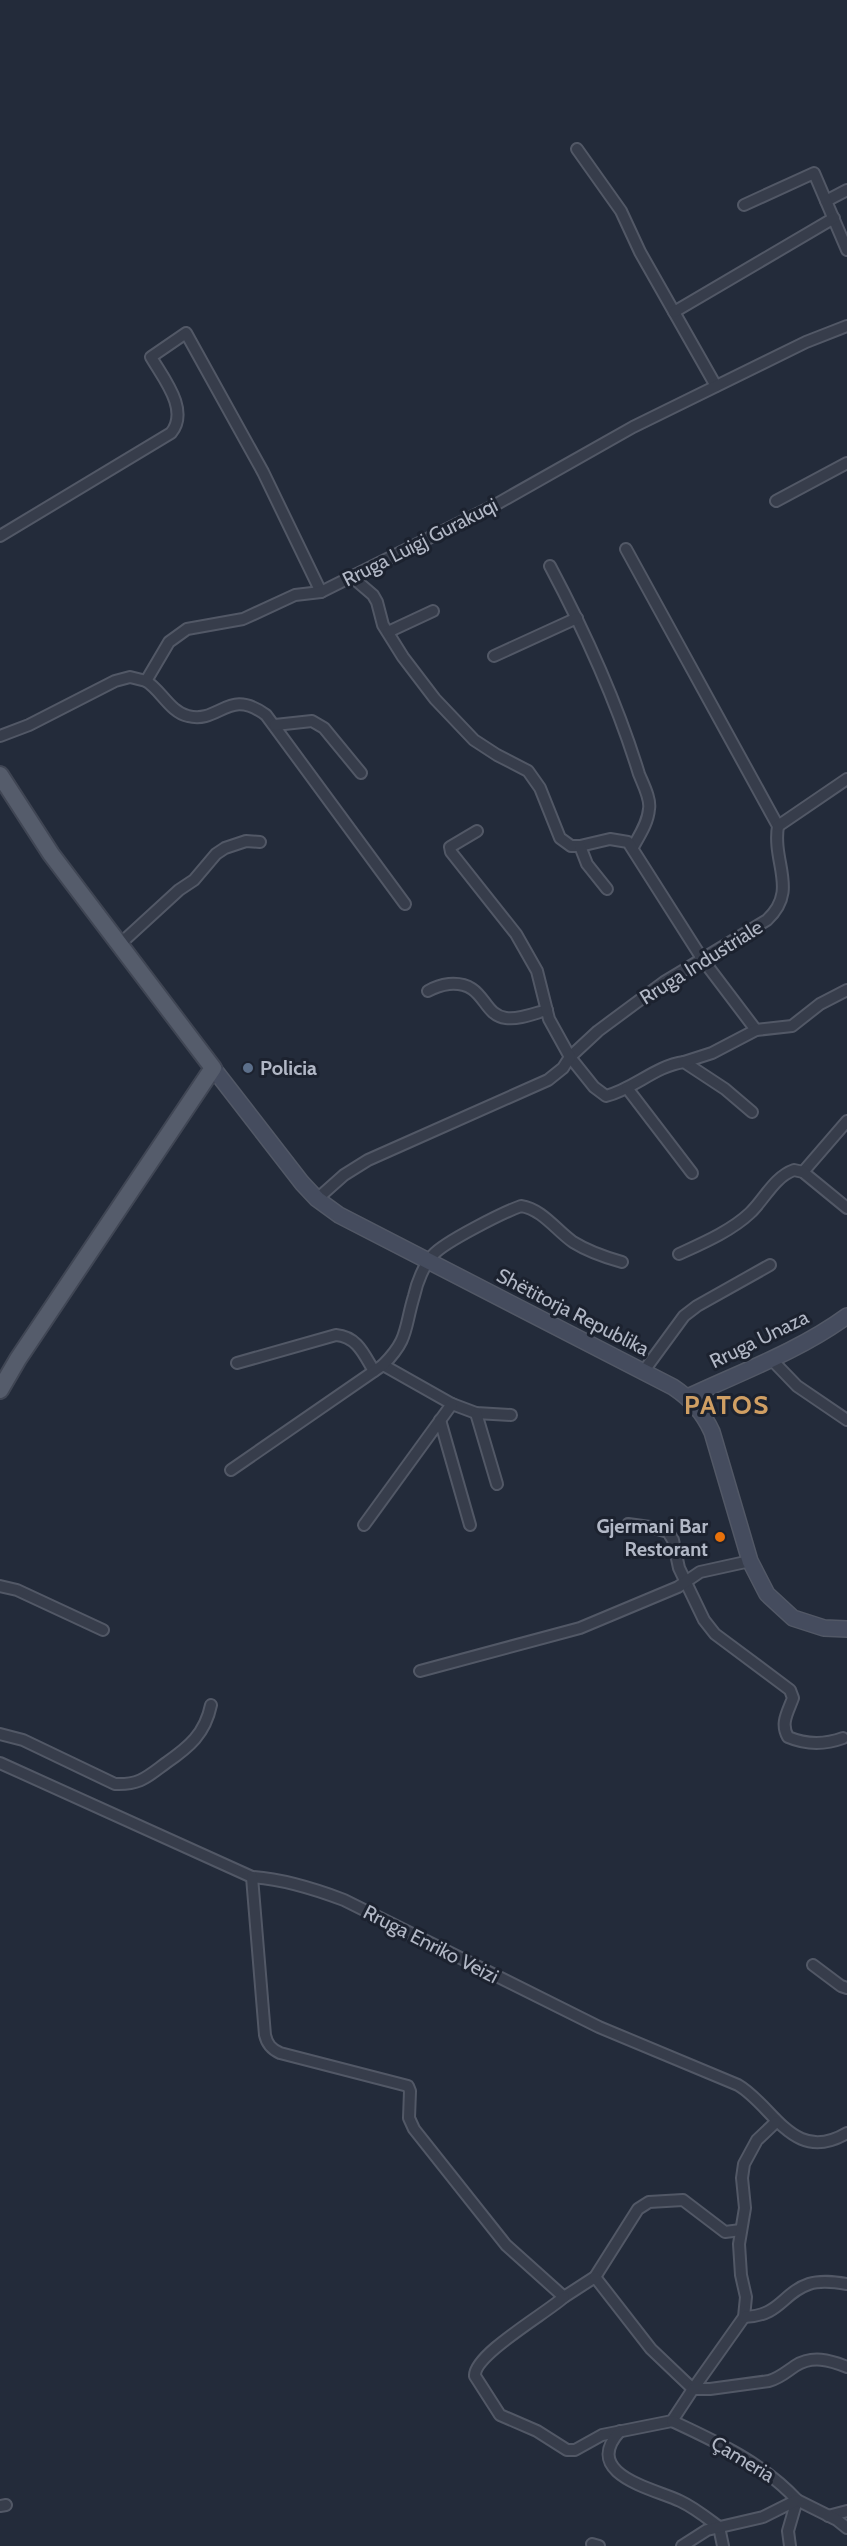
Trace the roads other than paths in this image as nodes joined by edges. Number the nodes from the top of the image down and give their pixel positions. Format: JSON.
{"nodes":[{"id":1,"x":577,"y":149,"type":"dead end"},
{"id":2,"x":847,"y":190,"type":"edge"},
{"id":3,"x":826,"y":201,"type":"junction"},
{"id":4,"x":744,"y":205,"type":"dead end"},
{"id":5,"x":834,"y":218,"type":"junction"},
{"id":6,"x":847,"y":250,"type":"edge"},
{"id":7,"x":674,"y":312,"type":"junction"},
{"id":8,"x":847,"y":326,"type":"edge"},
{"id":9,"x":716,"y":386,"type":"junction"},
{"id":10,"x":847,"y":463,"type":"edge"},
{"id":11,"x":776,"y":501,"type":"dead end"},
{"id":12,"x":0,"y":536,"type":"edge"},
{"id":13,"x":626,"y":549,"type":"dead end"},
{"id":14,"x":549,"y":566,"type":"dead end"},
{"id":15,"x":352,"y":577,"type":"junction"},
{"id":16,"x":321,"y":592,"type":"junction"},
{"id":17,"x":433,"y":611,"type":"dead end"},
{"id":18,"x":577,"y":618,"type":"junction"},
{"id":19,"x":388,"y":632,"type":"junction"},
{"id":20,"x":494,"y":656,"type":"dead end"},
{"id":21,"x":146,"y":681,"type":"junction"},
{"id":22,"x":275,"y":725,"type":"junction"},
{"id":23,"x":0,"y":736,"type":"edge"},
{"id":24,"x":361,"y":773,"type":"dead end"},
{"id":25,"x":0,"y":776,"type":"edge"},
{"id":26,"x":847,"y":779,"type":"edge"},
{"id":27,"x":778,"y":826,"type":"junction"},
{"id":28,"x":477,"y":831,"type":"dead end"},
{"id":29,"x":260,"y":842,"type":"dead end"},
{"id":30,"x":580,"y":846,"type":"junction"},
{"id":31,"x":633,"y":848,"type":"junction"},
{"id":32,"x":607,"y":889,"type":"dead end"},
{"id":33,"x":405,"y":904,"type":"dead end"},
{"id":34,"x":119,"y":945,"type":"junction"},
{"id":35,"x":703,"y":960,"type":"junction"},
{"id":36,"x":847,"y":990,"type":"edge"},
{"id":37,"x":428,"y":991,"type":"dead end"},
{"id":38,"x":547,"y":1010,"type":"junction"},
{"id":39,"x":756,"y":1030,"type":"junction"},
{"id":40,"x":570,"y":1057,"type":"junction"},
{"id":41,"x":684,"y":1062,"type":"junction"},
{"id":42,"x":213,"y":1068,"type":"junction"},
{"id":43,"x":627,"y":1088,"type":"junction"},
{"id":44,"x":752,"y":1112,"type":"dead end"},
{"id":45,"x":847,"y":1121,"type":"edge"},
{"id":46,"x":804,"y":1172,"type":"junction"},
{"id":47,"x":692,"y":1173,"type":"dead end"},
{"id":48,"x":317,"y":1199,"type":"junction"},
{"id":49,"x":847,"y":1208,"type":"edge"},
{"id":50,"x":679,"y":1254,"type":"dead end"},
{"id":51,"x":427,"y":1262,"type":"junction"},
{"id":52,"x":622,"y":1262,"type":"dead end"},
{"id":53,"x":770,"y":1265,"type":"dead end"},
{"id":54,"x":847,"y":1316,"type":"edge"},
{"id":55,"x":771,"y":1359,"type":"junction"},
{"id":56,"x":237,"y":1363,"type":"dead end"},
{"id":57,"x":378,"y":1368,"type":"junction"},
{"id":58,"x":643,"y":1372,"type":"junction"},
{"id":59,"x":0,"y":1390,"type":"edge"},
{"id":60,"x":688,"y":1397,"type":"junction"},
{"id":61,"x":452,"y":1404,"type":"junction"},
{"id":62,"x":476,"y":1413,"type":"junction"},
{"id":63,"x":512,"y":1415,"type":"dead end"},
{"id":64,"x":441,"y":1420,"type":"junction"},
{"id":65,"x":847,"y":1420,"type":"edge"},
{"id":66,"x":231,"y":1470,"type":"dead end"},
{"id":67,"x":497,"y":1484,"type":"dead end"},
{"id":68,"x":628,"y":1524,"type":"dead end"},
{"id":69,"x":470,"y":1525,"type":"dead end"},
{"id":70,"x":363,"y":1526,"type":"dead end"},
{"id":71,"x":750,"y":1561,"type":"junction"},
{"id":72,"x":685,"y":1582,"type":"junction"},
{"id":73,"x":0,"y":1586,"type":"edge"},
{"id":74,"x":847,"y":1629,"type":"edge"},
{"id":75,"x":103,"y":1630,"type":"dead end"},
{"id":76,"x":420,"y":1671,"type":"dead end"},
{"id":77,"x":211,"y":1705,"type":"dead end"},
{"id":78,"x":0,"y":1734,"type":"edge"},
{"id":79,"x":843,"y":1737,"type":"dead end"},
{"id":80,"x":0,"y":1763,"type":"edge"},
{"id":81,"x":252,"y":1877,"type":"junction"},
{"id":82,"x":813,"y":1965,"type":"dead end"},
{"id":83,"x":847,"y":1988,"type":"edge"},
{"id":84,"x":776,"y":2122,"type":"junction"},
{"id":85,"x":847,"y":2133,"type":"edge"},
{"id":86,"x":741,"y":2230,"type":"junction"},
{"id":87,"x":595,"y":2277,"type":"junction"},
{"id":88,"x":847,"y":2284,"type":"edge"},
{"id":89,"x":564,"y":2298,"type":"junction"},
{"id":90,"x":744,"y":2317,"type":"junction"},
{"id":91,"x":847,"y":2367,"type":"edge"},
{"id":92,"x":693,"y":2389,"type":"junction"},
{"id":93,"x":672,"y":2421,"type":"junction"},
{"id":94,"x":620,"y":2431,"type":"junction"},
{"id":95,"x":797,"y":2500,"type":"junction"},
{"id":96,"x":847,"y":2511,"type":"edge"},
{"id":97,"x":828,"y":2516,"type":"junction"},
{"id":98,"x":719,"y":2528,"type":"junction"},
{"id":99,"x":847,"y":2528,"type":"edge"},
{"id":100,"x":682,"y":2546,"type":"edge"},
{"id":101,"x":723,"y":2546,"type":"edge"},
{"id":102,"x":790,"y":2546,"type":"edge"}],
"edges":[{"from":1,"to":7,"type":"street"},
{"from":2,"to":3,"type":"street"},
{"from":3,"to":4,"type":"street"},
{"from":3,"to":5,"type":"street"},
{"from":5,"to":6,"type":"street"},
{"from":5,"to":7,"type":"street"},
{"from":7,"to":9,"type":"street"},
{"from":8,"to":9,"type":"street","name":"Rruga Luigj Gurakuqi"},
{"from":9,"to":15,"type":"street","name":"Rruga Luigj Gurakuqi"},
{"from":10,"to":11,"type":"street"},
{"from":12,"to":16,"type":"street"},
{"from":13,"to":27,"type":"street","name":"Rruga Industriale"},
{"from":14,"to":18,"type":"street"},
{"from":15,"to":16,"type":"street","name":"Rruga Luigj Gurakuqi"},
{"from":15,"to":19,"type":"street"},
{"from":16,"to":21,"type":"street","name":"Rruga Luigj Gurakuqi"},
{"from":17,"to":19,"type":"street"},
{"from":18,"to":20,"type":"street"},
{"from":18,"to":31,"type":"street"},
{"from":19,"to":30,"type":"street"},
{"from":21,"to":22,"type":"street"},
{"from":21,"to":23,"type":"street"},
{"from":22,"to":24,"type":"street"},
{"from":22,"to":33,"type":"street"},
{"from":25,"to":34,"type":"main road"},
{"from":26,"to":27,"type":"street"},
{"from":27,"to":35,"type":"street","name":"Rruga Industriale"},
{"from":28,"to":38,"type":"street"},
{"from":29,"to":34,"type":"street"},
{"from":30,"to":31,"type":"street"},
{"from":30,"to":32,"type":"street"},
{"from":31,"to":35,"type":"street"},
{"from":34,"to":42,"type":"main road"},
{"from":35,"to":39,"type":"street"},
{"from":35,"to":40,"type":"street","name":"Rruga Industriale"},
{"from":36,"to":39,"type":"street"},
{"from":37,"to":38,"type":"street"},
{"from":38,"to":40,"type":"street"},
{"from":39,"to":41,"type":"street"},
{"from":40,"to":43,"type":"street"},
{"from":40,"to":48,"type":"street","name":"Rruga Industriale"},
{"from":41,"to":43,"type":"street"},
{"from":41,"to":44,"type":"street"},
{"from":42,"to":48,"type":"main road","name":"Shëtitorja Republika"},
{"from":42,"to":59,"type":"main road"},
{"from":43,"to":47,"type":"street"},
{"from":45,"to":46,"type":"street"},
{"from":46,"to":49,"type":"street"},
{"from":46,"to":50,"type":"street"},
{"from":48,"to":51,"type":"main road","name":"Shëtitorja Republika"},
{"from":51,"to":52,"type":"street"},
{"from":51,"to":57,"type":"street"},
{"from":51,"to":58,"type":"main road","name":"Shëtitorja Republika"},
{"from":53,"to":58,"type":"street"},
{"from":54,"to":55,"type":"main road","name":"Rruga Unaza"},
{"from":55,"to":60,"type":"main road","name":"Rruga Unaza"},
{"from":55,"to":65,"type":"street"},
{"from":56,"to":57,"type":"street"},
{"from":57,"to":61,"type":"street"},
{"from":57,"to":66,"type":"street"},
{"from":58,"to":60,"type":"main road","name":"Shëtitorja Republika"},
{"from":60,"to":71,"type":"main road","name":"Shëtitorja Republika"},
{"from":61,"to":62,"type":"street"},
{"from":61,"to":64,"type":"street"},
{"from":62,"to":63,"type":"street"},
{"from":62,"to":67,"type":"street"},
{"from":64,"to":69,"type":"street"},
{"from":64,"to":70,"type":"street"},
{"from":68,"to":72,"type":"street"},
{"from":71,"to":72,"type":"street"},
{"from":71,"to":74,"type":"main road","name":"Shëtitorja Republika"},
{"from":72,"to":76,"type":"street"},
{"from":72,"to":79,"type":"street"},
{"from":73,"to":75,"type":"street"},
{"from":77,"to":78,"type":"street"},
{"from":80,"to":81,"type":"street","name":"Rruga Enriko Veizi"},
{"from":81,"to":84,"type":"street","name":"Rruga Enriko Veizi"},
{"from":81,"to":89,"type":"street"},
{"from":82,"to":83,"type":"street"},
{"from":84,"to":85,"type":"street","name":"Rruga Enriko Veizi"},
{"from":84,"to":86,"type":"street"},
{"from":86,"to":87,"type":"street"},
{"from":86,"to":90,"type":"street"},
{"from":87,"to":89,"type":"street"},
{"from":87,"to":92,"type":"street"},
{"from":88,"to":90,"type":"street"},
{"from":89,"to":94,"type":"street"},
{"from":90,"to":92,"type":"street"},
{"from":91,"to":92,"type":"street"},
{"from":92,"to":93,"type":"street"},
{"from":93,"to":94,"type":"street"},
{"from":93,"to":95,"type":"street","name":"Çameria"},
{"from":94,"to":98,"type":"street"},
{"from":95,"to":97,"type":"street","name":"Çameria"},
{"from":95,"to":98,"type":"street"},
{"from":95,"to":102,"type":"street"},
{"from":96,"to":97,"type":"street"},
{"from":97,"to":99,"type":"street","name":"Çameria"},
{"from":98,"to":100,"type":"street"},
{"from":98,"to":101,"type":"street"}]}
